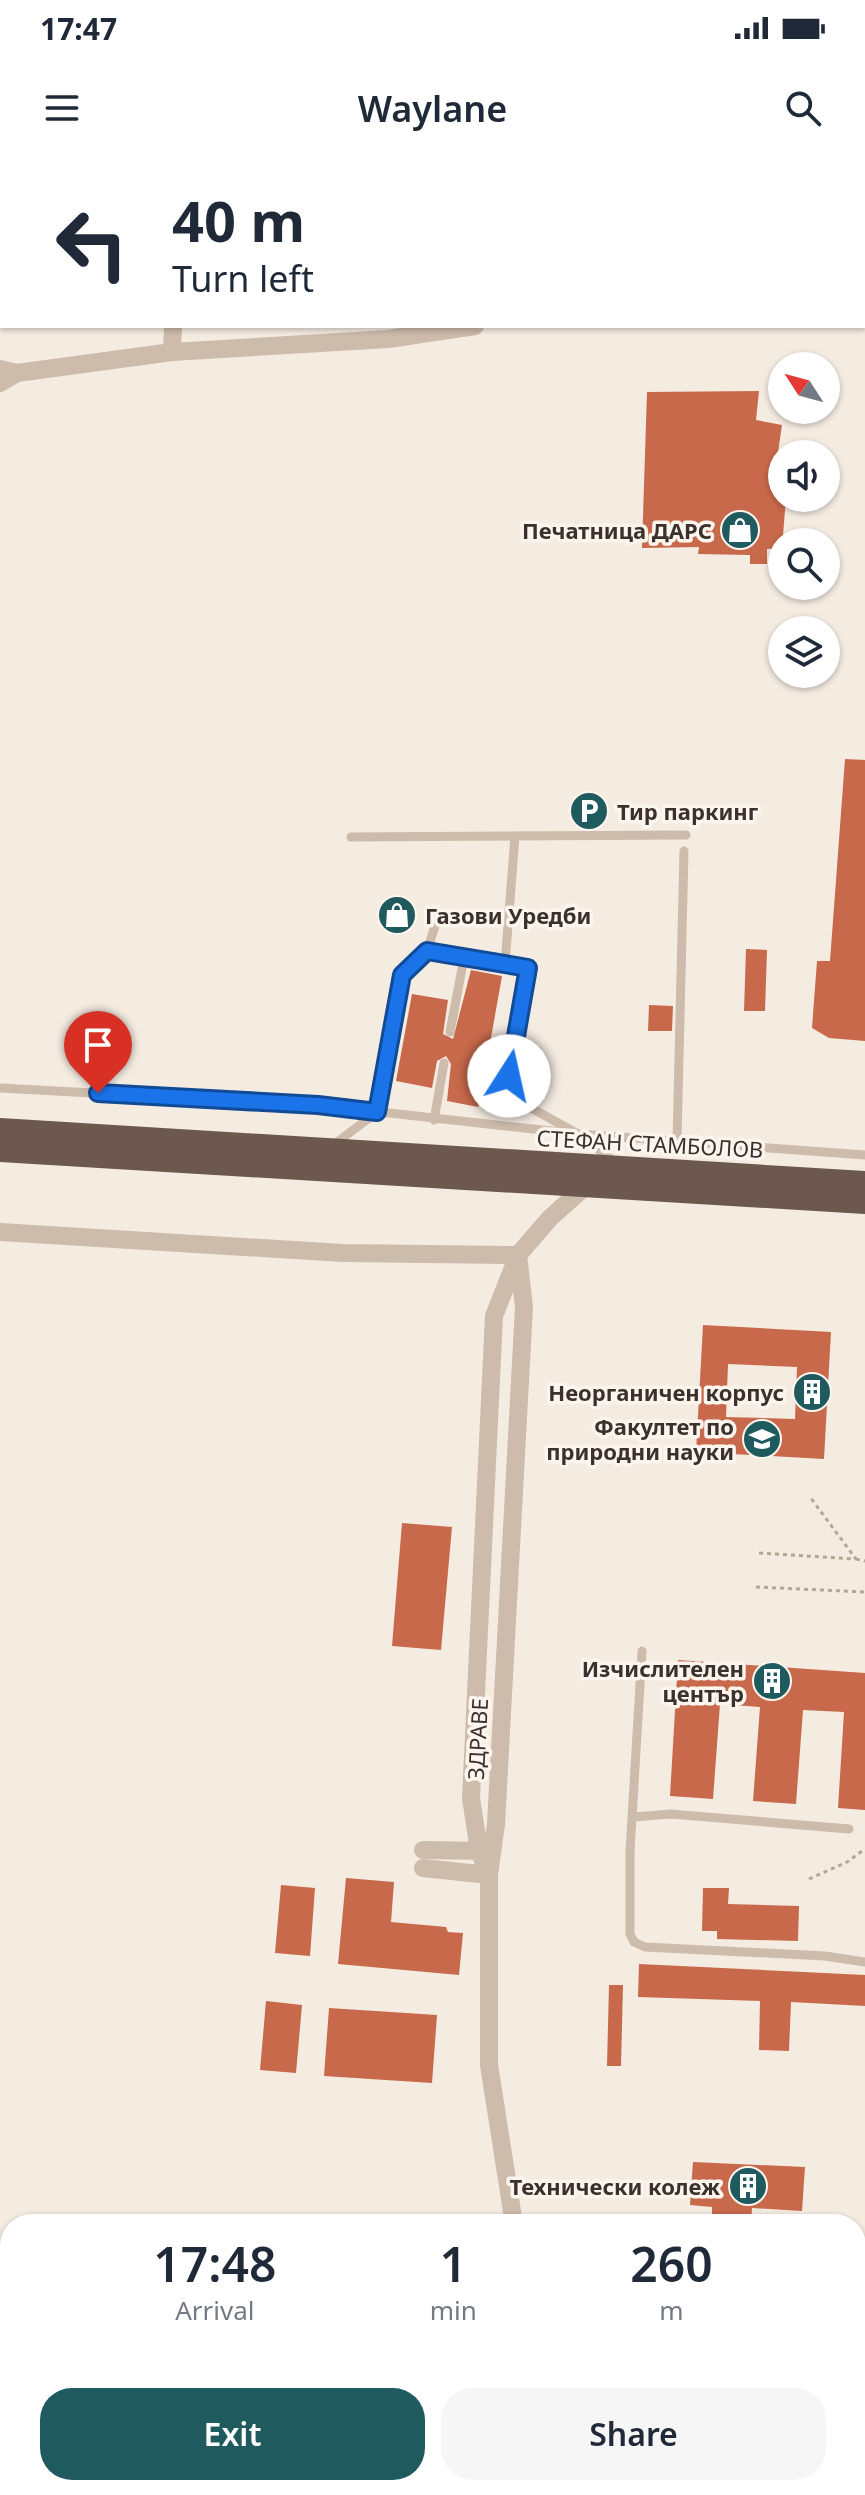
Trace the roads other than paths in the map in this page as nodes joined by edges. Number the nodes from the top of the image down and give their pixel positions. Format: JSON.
{"nodes":[{"id":1,"x":173,"y":328,"type":"edge"},
{"id":2,"x":462,"y":328,"type":"edge"},
{"id":3,"x":172,"y":352,"type":"junction"},
{"id":4,"x":9,"y":371,"type":"edge"},
{"id":5,"x":0,"y":383,"type":"edge"},
{"id":6,"x":686,"y":835,"type":"dead end"},
{"id":7,"x":515,"y":836,"type":"junction"},
{"id":8,"x":351,"y":837,"type":"dead end"},
{"id":9,"x":684,"y":851,"type":"dead end"},
{"id":10,"x":509,"y":923,"type":"junction"},
{"id":11,"x":427,"y":951,"type":"junction"},
{"id":12,"x":464,"y":958,"type":"junction"},
{"id":13,"x":505,"y":964,"type":"junction"},
{"id":14,"x":450,"y":1032,"type":"dead end"},
{"id":15,"x":444,"y":1063,"type":"dead end"},
{"id":16,"x":0,"y":1088,"type":"edge"},
{"id":17,"x":481,"y":1090,"type":"dead end"},
{"id":18,"x":506,"y":1094,"type":"junction"},
{"id":19,"x":377,"y":1112,"type":"junction"},
{"id":20,"x":434,"y":1120,"type":"junction"},
{"id":21,"x":0,"y":1129,"type":"edge"},
{"id":22,"x":578,"y":1134,"type":"junction"},
{"id":23,"x":677,"y":1141,"type":"junction"},
{"id":24,"x":329,"y":1148,"type":"junction"},
{"id":25,"x":0,"y":1151,"type":"edge"},
{"id":26,"x":865,"y":1155,"type":"edge"},
{"id":27,"x":624,"y":1169,"type":"junction"},
{"id":28,"x":865,"y":1182,"type":"edge"},
{"id":29,"x":587,"y":1185,"type":"junction"},
{"id":30,"x":865,"y":1203,"type":"edge"},
{"id":31,"x":0,"y":1232,"type":"edge"},
{"id":32,"x":518,"y":1255,"type":"junction"},
{"id":33,"x":642,"y":1651,"type":"dead end"},
{"id":34,"x":634,"y":1817,"type":"junction"},
{"id":35,"x":849,"y":1829,"type":"dead end"},
{"id":36,"x":486,"y":1851,"type":"junction"},
{"id":37,"x":489,"y":1875,"type":"junction"},
{"id":38,"x":865,"y":1962,"type":"edge"},
{"id":39,"x":512,"y":2214,"type":"edge"}],
"edges":[{"from":1,"to":3,"type":"street"},
{"from":2,"to":3,"type":"street"},
{"from":3,"to":4,"type":"street"},
{"from":4,"to":5,"type":"street"},
{"from":6,"to":7,"type":"lane"},
{"from":7,"to":8,"type":"lane"},
{"from":7,"to":10,"type":"lane"},
{"from":9,"to":23,"type":"lane"},
{"from":10,"to":11,"type":"lane"},
{"from":10,"to":13,"type":"lane"},
{"from":11,"to":12,"type":"lane"},
{"from":11,"to":19,"type":"lane"},
{"from":12,"to":13,"type":"lane"},
{"from":12,"to":14,"type":"lane"},
{"from":13,"to":18,"type":"lane"},
{"from":15,"to":20,"type":"lane"},
{"from":16,"to":19,"type":"lane"},
{"from":17,"to":18,"type":"lane"},
{"from":18,"to":22,"type":"lane"},
{"from":19,"to":20,"type":"lane"},
{"from":19,"to":24,"type":"lane"},
{"from":20,"to":22,"type":"lane"},
{"from":21,"to":24,"type":"highway","name":"СТЕФАН СТАМБОЛОВ"},
{"from":22,"to":23,"type":"lane"},
{"from":22,"to":27,"type":"lane"},
{"from":23,"to":26,"type":"lane"},
{"from":24,"to":27,"type":"highway","name":"СТЕФАН СТАМБОЛОВ"},
{"from":25,"to":29,"type":"highway","name":"СТЕФАН СТАМБОЛОВ"},
{"from":27,"to":28,"type":"highway","name":"СТЕФАН СТАМБОЛОВ"},
{"from":29,"to":30,"type":"highway","name":"СТЕФАН СТАМБОЛОВ"},
{"from":29,"to":32,"type":"street"},
{"from":31,"to":32,"type":"street"},
{"from":32,"to":36,"type":"street","name":"ЗДРАВЕ"},
{"from":32,"to":36,"type":"street"},
{"from":33,"to":34,"type":"lane"},
{"from":34,"to":35,"type":"lane"},
{"from":34,"to":38,"type":"lane"},
{"from":36,"to":37,"type":"street"},
{"from":36,"to":37,"type":"street"},
{"from":37,"to":39,"type":"street"}]}
